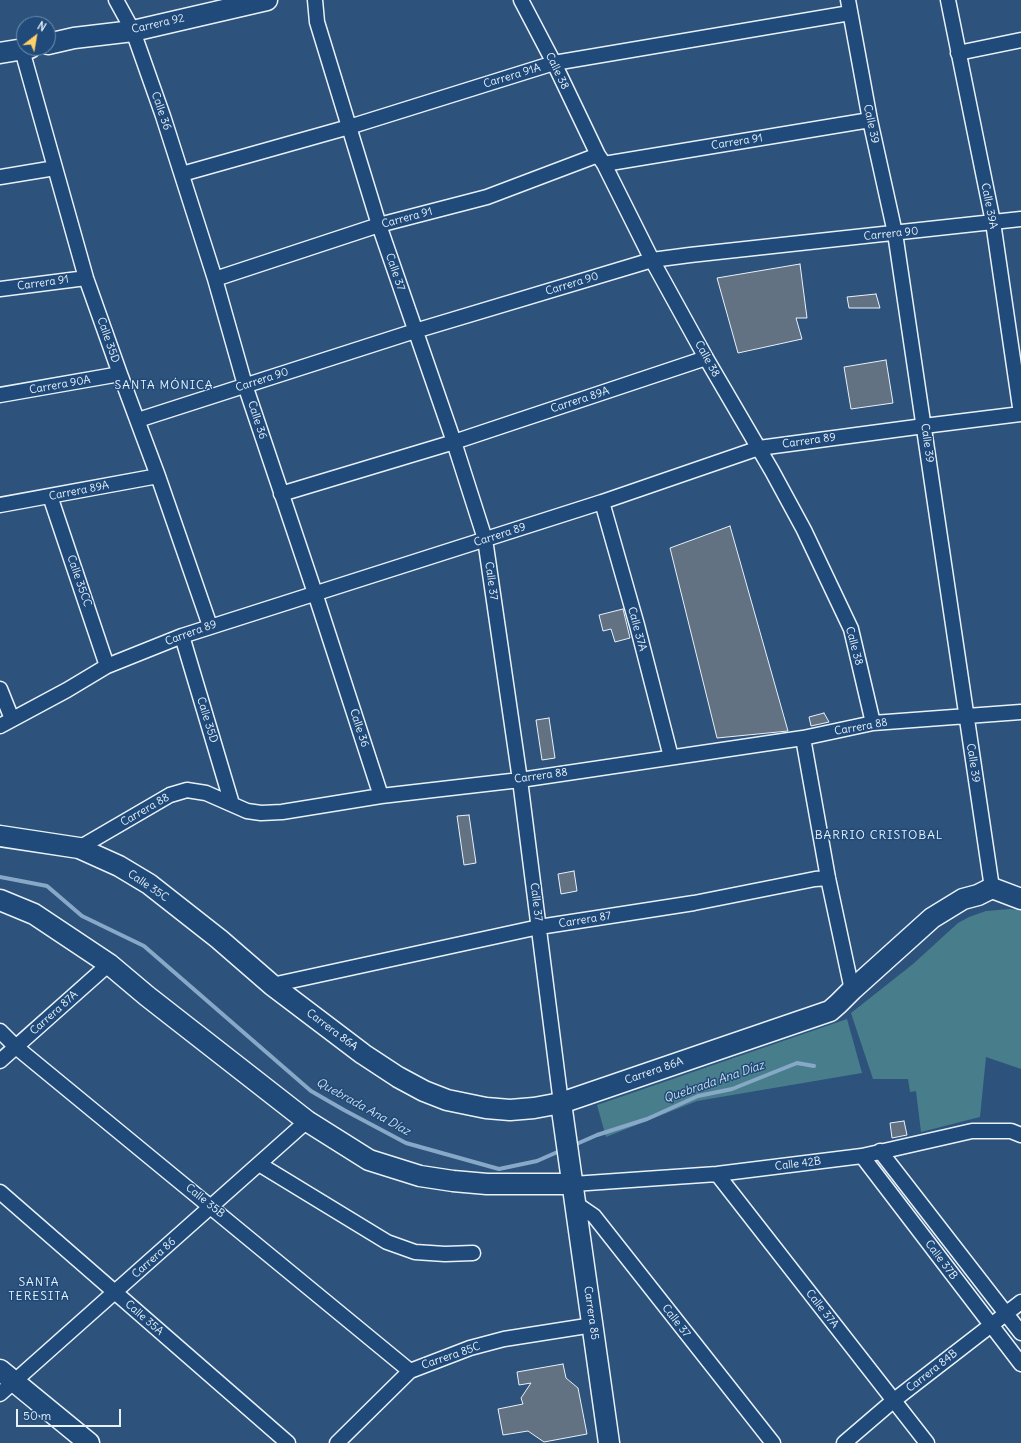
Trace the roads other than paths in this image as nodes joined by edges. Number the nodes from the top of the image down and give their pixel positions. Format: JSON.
{"nodes":[{"id":1,"x":116,"y":0,"type":"edge"},
{"id":2,"x":267,"y":0,"type":"edge"},
{"id":3,"x":315,"y":0,"type":"edge"},
{"id":4,"x":521,"y":0,"type":"edge"},
{"id":5,"x":948,"y":0,"type":"edge"},
{"id":6,"x":849,"y":6,"type":"edge"},
{"id":7,"x":133,"y":31,"type":"junction"},
{"id":8,"x":1021,"y":40,"type":"edge"},
{"id":9,"x":56,"y":42,"type":"edge"},
{"id":10,"x":16,"y":51,"type":"edge"},
{"id":11,"x":0,"y":53,"type":"edge"},
{"id":12,"x":958,"y":53,"type":"junction"},
{"id":13,"x":28,"y":56,"type":"edge"},
{"id":14,"x":554,"y":63,"type":"junction"},
{"id":15,"x":870,"y":120,"type":"junction"},
{"id":16,"x":350,"y":127,"type":"junction"},
{"id":17,"x":601,"y":159,"type":"junction"},
{"id":18,"x":55,"y":168,"type":"junction"},
{"id":19,"x":182,"y":174,"type":"junction"},
{"id":20,"x":0,"y":177,"type":"edge"},
{"id":21,"x":1021,"y":219,"type":"edge"},
{"id":22,"x":993,"y":222,"type":"junction"},
{"id":23,"x":379,"y":225,"type":"junction"},
{"id":24,"x":895,"y":233,"type":"junction"},
{"id":25,"x":652,"y":260,"type":"junction"},
{"id":26,"x":86,"y":278,"type":"junction"},
{"id":27,"x":215,"y":279,"type":"junction"},
{"id":28,"x":0,"y":289,"type":"edge"},
{"id":29,"x":415,"y":331,"type":"junction"},
{"id":30,"x":706,"y":358,"type":"junction"},
{"id":31,"x":120,"y":374,"type":"junction"},
{"id":32,"x":245,"y":385,"type":"junction"},
{"id":33,"x":0,"y":395,"type":"edge"},
{"id":34,"x":1021,"y":414,"type":"edge"},
{"id":35,"x":138,"y":420,"type":"junction"},
{"id":36,"x":924,"y":426,"type":"junction"},
{"id":37,"x":454,"y":442,"type":"junction"},
{"id":38,"x":759,"y":448,"type":"junction"},
{"id":39,"x":158,"y":476,"type":"junction"},
{"id":40,"x":281,"y":494,"type":"junction"},
{"id":41,"x":50,"y":496,"type":"junction"},
{"id":42,"x":602,"y":502,"type":"junction"},
{"id":43,"x":0,"y":505,"type":"edge"},
{"id":44,"x":485,"y":540,"type":"junction"},
{"id":45,"x":315,"y":593,"type":"junction"},
{"id":46,"x":210,"y":626,"type":"junction"},
{"id":47,"x":182,"y":636,"type":"junction"},
{"id":48,"x":107,"y":666,"type":"junction"},
{"id":49,"x":0,"y":689,"type":"edge"},
{"id":50,"x":1021,"y":712,"type":"edge"},
{"id":51,"x":966,"y":716,"type":"junction"},
{"id":52,"x":6,"y":723,"type":"edge"},
{"id":53,"x":873,"y":723,"type":"junction"},
{"id":54,"x":803,"y":738,"type":"junction"},
{"id":55,"x":671,"y":757,"type":"junction"},
{"id":56,"x":520,"y":780,"type":"junction"},
{"id":57,"x":381,"y":796,"type":"junction"},
{"id":58,"x":232,"y":804,"type":"junction"},
{"id":59,"x":0,"y":836,"type":"edge"},
{"id":60,"x":79,"y":848,"type":"junction"},
{"id":61,"x":828,"y":878,"type":"junction"},
{"id":62,"x":992,"y":888,"type":"junction"},
{"id":63,"x":1021,"y":899,"type":"edge"},
{"id":64,"x":0,"y":900,"type":"edge"},
{"id":65,"x":539,"y":927,"type":"junction"},
{"id":66,"x":109,"y":964,"type":"junction"},
{"id":67,"x":272,"y":985,"type":"junction"},
{"id":68,"x":852,"y":990,"type":"junction"},
{"id":69,"x":0,"y":1031,"type":"edge"},
{"id":70,"x":16,"y":1047,"type":"junction"},
{"id":71,"x":0,"y":1062,"type":"edge"},
{"id":72,"x":561,"y":1103,"type":"junction"},
{"id":73,"x":307,"y":1121,"type":"junction"},
{"id":74,"x":1016,"y":1133,"type":"edge"},
{"id":75,"x":1021,"y":1145,"type":"edge"},
{"id":76,"x":880,"y":1151,"type":"junction"},
{"id":77,"x":862,"y":1156,"type":"junction"},
{"id":78,"x":259,"y":1164,"type":"junction"},
{"id":79,"x":717,"y":1174,"type":"junction"},
{"id":80,"x":571,"y":1177,"type":"junction"},
{"id":81,"x":0,"y":1192,"type":"edge"},
{"id":82,"x":575,"y":1203,"type":"junction"},
{"id":83,"x":211,"y":1206,"type":"junction"},
{"id":84,"x":473,"y":1252,"type":"dead end"},
{"id":85,"x":115,"y":1293,"type":"junction"},
{"id":86,"x":1021,"y":1302,"type":"edge"},
{"id":87,"x":1006,"y":1314,"type":"junction"},
{"id":88,"x":592,"y":1325,"type":"junction"},
{"id":89,"x":991,"y":1326,"type":"junction"},
{"id":90,"x":1021,"y":1334,"type":"edge"},
{"id":91,"x":1021,"y":1364,"type":"edge"},
{"id":92,"x":410,"y":1370,"type":"junction"},
{"id":93,"x":5,"y":1383,"type":"edge"},
{"id":94,"x":893,"y":1401,"type":"junction"},
{"id":95,"x":89,"y":1443,"type":"edge"},
{"id":96,"x":288,"y":1443,"type":"edge"},
{"id":97,"x":337,"y":1443,"type":"edge"},
{"id":98,"x":609,"y":1443,"type":"edge"},
{"id":99,"x":773,"y":1443,"type":"edge"},
{"id":100,"x":844,"y":1443,"type":"edge"},
{"id":101,"x":927,"y":1443,"type":"edge"}],
"edges":[{"from":1,"to":7,"type":"street","name":"Calle 36"},
{"from":2,"to":7,"type":"street","name":"Carrera 92"},
{"from":3,"to":16,"type":"street","name":"Calle 37"},
{"from":4,"to":14,"type":"street","name":"Calle 38"},
{"from":5,"to":12,"type":"street","name":"Calle 39A"},
{"from":6,"to":14,"type":"street","name":"Carrera 91A"},
{"from":6,"to":15,"type":"street","name":"Calle 39"},
{"from":7,"to":9,"type":"street","name":"Carrera 92"},
{"from":7,"to":19,"type":"street","name":"Calle 36"},
{"from":8,"to":12,"type":"street"},
{"from":10,"to":11,"type":"street"},
{"from":12,"to":22,"type":"street","name":"Calle 39A"},
{"from":13,"to":18,"type":"street","name":"Calle 35D"},
{"from":14,"to":16,"type":"street","name":"Carrera 91A"},
{"from":14,"to":17,"type":"street","name":"Calle 38"},
{"from":15,"to":17,"type":"street","name":"Carrera 91"},
{"from":15,"to":24,"type":"street","name":"Calle 39"},
{"from":16,"to":19,"type":"street","name":"Carrera 91A"},
{"from":16,"to":23,"type":"street","name":"Calle 37"},
{"from":17,"to":23,"type":"street","name":"Carrera 91"},
{"from":17,"to":25,"type":"street","name":"Calle 38"},
{"from":18,"to":20,"type":"street"},
{"from":18,"to":26,"type":"street","name":"Calle 35D"},
{"from":19,"to":27,"type":"street","name":"Calle 36"},
{"from":21,"to":22,"type":"street","name":"Carrera 90"},
{"from":22,"to":24,"type":"street","name":"Carrera 90"},
{"from":22,"to":34,"type":"street","name":"Calle 39A"},
{"from":23,"to":27,"type":"street","name":"Carrera 91"},
{"from":23,"to":29,"type":"street","name":"Calle 37"},
{"from":24,"to":25,"type":"street","name":"Carrera 90"},
{"from":24,"to":36,"type":"street","name":"Calle 39"},
{"from":25,"to":29,"type":"street","name":"Carrera 90"},
{"from":25,"to":30,"type":"street","name":"Calle 38"},
{"from":26,"to":28,"type":"street","name":"Carrera 91"},
{"from":26,"to":31,"type":"street","name":"Calle 35D"},
{"from":27,"to":32,"type":"street","name":"Calle 36"},
{"from":29,"to":32,"type":"street","name":"Carrera 90"},
{"from":29,"to":37,"type":"street","name":"Calle 37"},
{"from":30,"to":37,"type":"street","name":"Carrera 89A"},
{"from":30,"to":38,"type":"street","name":"Calle 38"},
{"from":31,"to":33,"type":"street","name":"Carrera 90A"},
{"from":31,"to":35,"type":"street","name":"Calle 35D"},
{"from":32,"to":35,"type":"street","name":"Carrera 90"},
{"from":32,"to":40,"type":"street","name":"Calle 36"},
{"from":34,"to":36,"type":"street","name":"Carrera 89"},
{"from":35,"to":39,"type":"street","name":"Calle 35D"},
{"from":36,"to":38,"type":"street","name":"Carrera 89"},
{"from":36,"to":51,"type":"street","name":"Calle 39"},
{"from":37,"to":40,"type":"street","name":"Carrera 89A"},
{"from":37,"to":44,"type":"street","name":"Calle 37"},
{"from":38,"to":42,"type":"street","name":"Carrera 89"},
{"from":38,"to":53,"type":"street","name":"Calle 38"},
{"from":39,"to":41,"type":"street","name":"Carrera 89A"},
{"from":39,"to":46,"type":"street","name":"Calle 35D"},
{"from":40,"to":45,"type":"street","name":"Calle 36"},
{"from":41,"to":43,"type":"street","name":"Carrera 89A"},
{"from":41,"to":48,"type":"street","name":"Calle 35CC"},
{"from":42,"to":44,"type":"street","name":"Carrera 89"},
{"from":42,"to":55,"type":"street","name":"Calle 37A"},
{"from":44,"to":45,"type":"street","name":"Carrera 89"},
{"from":44,"to":56,"type":"street","name":"Calle 37"},
{"from":45,"to":46,"type":"street","name":"Carrera 89"},
{"from":45,"to":57,"type":"street","name":"Calle 36"},
{"from":46,"to":47,"type":"street","name":"Carrera 89"},
{"from":47,"to":48,"type":"street","name":"Carrera 89"},
{"from":47,"to":58,"type":"street","name":"Calle 35D"},
{"from":48,"to":52,"type":"street","name":"Carrera 89"},
{"from":49,"to":52,"type":"street"},
{"from":50,"to":51,"type":"street","name":"Carrera 88"},
{"from":51,"to":53,"type":"street","name":"Carrera 88"},
{"from":51,"to":62,"type":"street","name":"Calle 39"},
{"from":53,"to":54,"type":"street","name":"Carrera 88"},
{"from":54,"to":55,"type":"street","name":"Carrera 88"},
{"from":54,"to":61,"type":"street"},
{"from":55,"to":56,"type":"street","name":"Carrera 88"},
{"from":56,"to":57,"type":"street","name":"Carrera 88"},
{"from":56,"to":65,"type":"street","name":"Calle 37"},
{"from":57,"to":58,"type":"street","name":"Carrera 88"},
{"from":58,"to":60,"type":"street","name":"Carrera 88"},
{"from":59,"to":60,"type":"street","name":"Calle 35C"},
{"from":60,"to":67,"type":"street","name":"Calle 35C"},
{"from":61,"to":65,"type":"street","name":"Carrera 87"},
{"from":61,"to":68,"type":"street"},
{"from":62,"to":63,"type":"street"},
{"from":62,"to":68,"type":"street","name":"Carrera 86A"},
{"from":64,"to":66,"type":"street"},
{"from":65,"to":67,"type":"street","name":"Carrera 87"},
{"from":65,"to":72,"type":"street","name":"Calle 37"},
{"from":66,"to":70,"type":"street","name":"Carrera 87A"},
{"from":66,"to":73,"type":"street"},
{"from":67,"to":72,"type":"street","name":"Carrera 86A"},
{"from":68,"to":72,"type":"street","name":"Carrera 86A"},
{"from":69,"to":70,"type":"street","name":"Calle 35B"},
{"from":70,"to":71,"type":"street","name":"Carrera 87A"},
{"from":70,"to":83,"type":"street","name":"Calle 35B"},
{"from":72,"to":80,"type":"street","name":"Calle 37"},
{"from":73,"to":78,"type":"street","name":"Carrera 86"},
{"from":73,"to":80,"type":"street"},
{"from":74,"to":75,"type":"street"},
{"from":74,"to":76,"type":"street","name":"Calle 42B"},
{"from":76,"to":77,"type":"street","name":"Calle 42B"},
{"from":76,"to":87,"type":"street","name":"Calle 37B"},
{"from":77,"to":79,"type":"street","name":"Calle 42B"},
{"from":77,"to":89,"type":"street","name":"Calle 37B"},
{"from":78,"to":83,"type":"street","name":"Carrera 86"},
{"from":78,"to":84,"type":"street"},
{"from":79,"to":80,"type":"street","name":"Calle 42B"},
{"from":79,"to":94,"type":"street","name":"Calle 37A"},
{"from":80,"to":82,"type":"street","name":"Carrera 85"},
{"from":81,"to":85,"type":"street","name":"Calle 35A"},
{"from":82,"to":88,"type":"street","name":"Carrera 85"},
{"from":82,"to":99,"type":"street","name":"Calle 37"},
{"from":83,"to":85,"type":"street","name":"Carrera 86"},
{"from":83,"to":92,"type":"street","name":"Calle 35B"},
{"from":85,"to":93,"type":"street","name":"Carrera 86"},
{"from":85,"to":96,"type":"street","name":"Calle 35A"},
{"from":86,"to":87,"type":"street","name":"Carrera 84B"},
{"from":87,"to":89,"type":"street","name":"Carrera 84B"},
{"from":87,"to":90,"type":"street","name":"Calle 37B"},
{"from":88,"to":92,"type":"street","name":"Carrera 85C"},
{"from":88,"to":98,"type":"street","name":"Carrera 85"},
{"from":89,"to":91,"type":"street","name":"Calle 37B"},
{"from":89,"to":94,"type":"street","name":"Carrera 84B"},
{"from":92,"to":97,"type":"street","name":"Carrera 85C"},
{"from":93,"to":95,"type":"street"},
{"from":94,"to":100,"type":"street","name":"Carrera 84B"},
{"from":94,"to":101,"type":"street","name":"Calle 37A"}]}
